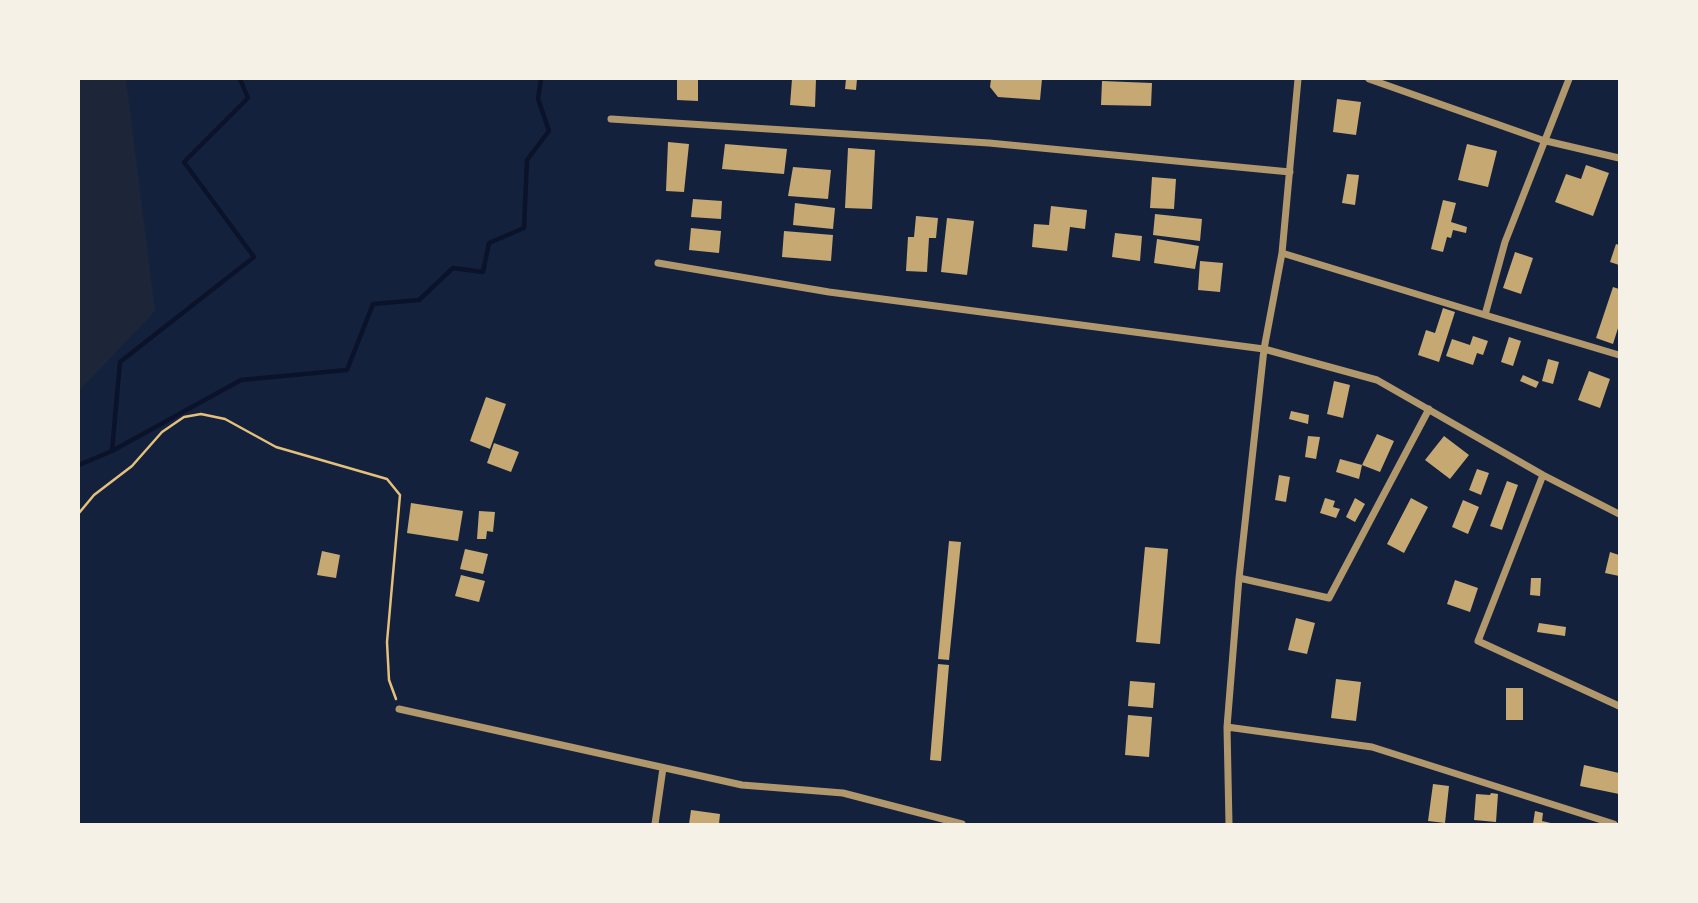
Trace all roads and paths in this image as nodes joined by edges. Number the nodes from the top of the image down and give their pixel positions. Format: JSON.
{"nodes":[{"id":1,"x":1298,"y":79,"type":"edge"},
{"id":2,"x":1369,"y":79,"type":"edge"},
{"id":3,"x":1569,"y":79,"type":"edge"},
{"id":4,"x":611,"y":119,"type":"dead end"},
{"id":5,"x":1542,"y":140,"type":"junction"},
{"id":6,"x":1619,"y":158,"type":"edge"},
{"id":7,"x":1290,"y":172,"type":"junction"},
{"id":8,"x":1282,"y":253,"type":"junction"},
{"id":9,"x":658,"y":263,"type":"dead end"},
{"id":10,"x":1485,"y":315,"type":"junction"},
{"id":11,"x":1264,"y":349,"type":"junction"},
{"id":12,"x":1619,"y":355,"type":"edge"},
{"id":13,"x":1429,"y":409,"type":"junction"},
{"id":14,"x":1543,"y":475,"type":"junction"},
{"id":15,"x":79,"y":513,"type":"edge"},
{"id":16,"x":1619,"y":514,"type":"edge"},
{"id":17,"x":1239,"y":578,"type":"junction"},
{"id":18,"x":1619,"y":706,"type":"edge"},
{"id":19,"x":399,"y":709,"type":"joint"},
{"id":20,"x":1227,"y":727,"type":"junction"},
{"id":21,"x":663,"y":768,"type":"junction"},
{"id":22,"x":943,"y":822,"type":"edge"},
{"id":23,"x":655,"y":824,"type":"edge"},
{"id":24,"x":962,"y":824,"type":"edge"},
{"id":25,"x":1229,"y":824,"type":"edge"},
{"id":26,"x":1614,"y":824,"type":"edge"}],
"edges":[{"from":1,"to":7,"type":"street"},
{"from":2,"to":5,"type":"street"},
{"from":3,"to":5,"type":"street"},
{"from":4,"to":7,"type":"street"},
{"from":5,"to":6,"type":"street"},
{"from":5,"to":10,"type":"street"},
{"from":7,"to":8,"type":"street"},
{"from":8,"to":10,"type":"street"},
{"from":8,"to":11,"type":"street"},
{"from":9,"to":11,"type":"street"},
{"from":10,"to":12,"type":"street"},
{"from":11,"to":13,"type":"street"},
{"from":11,"to":17,"type":"street"},
{"from":13,"to":14,"type":"street"},
{"from":13,"to":17,"type":"street"},
{"from":14,"to":16,"type":"street"},
{"from":14,"to":18,"type":"street"},
{"from":15,"to":19,"type":"path"},
{"from":17,"to":20,"type":"street"},
{"from":19,"to":21,"type":"street"},
{"from":20,"to":25,"type":"street"},
{"from":20,"to":26,"type":"street"},
{"from":21,"to":22,"type":"street"},
{"from":21,"to":23,"type":"street"},
{"from":22,"to":24,"type":"street"}]}
